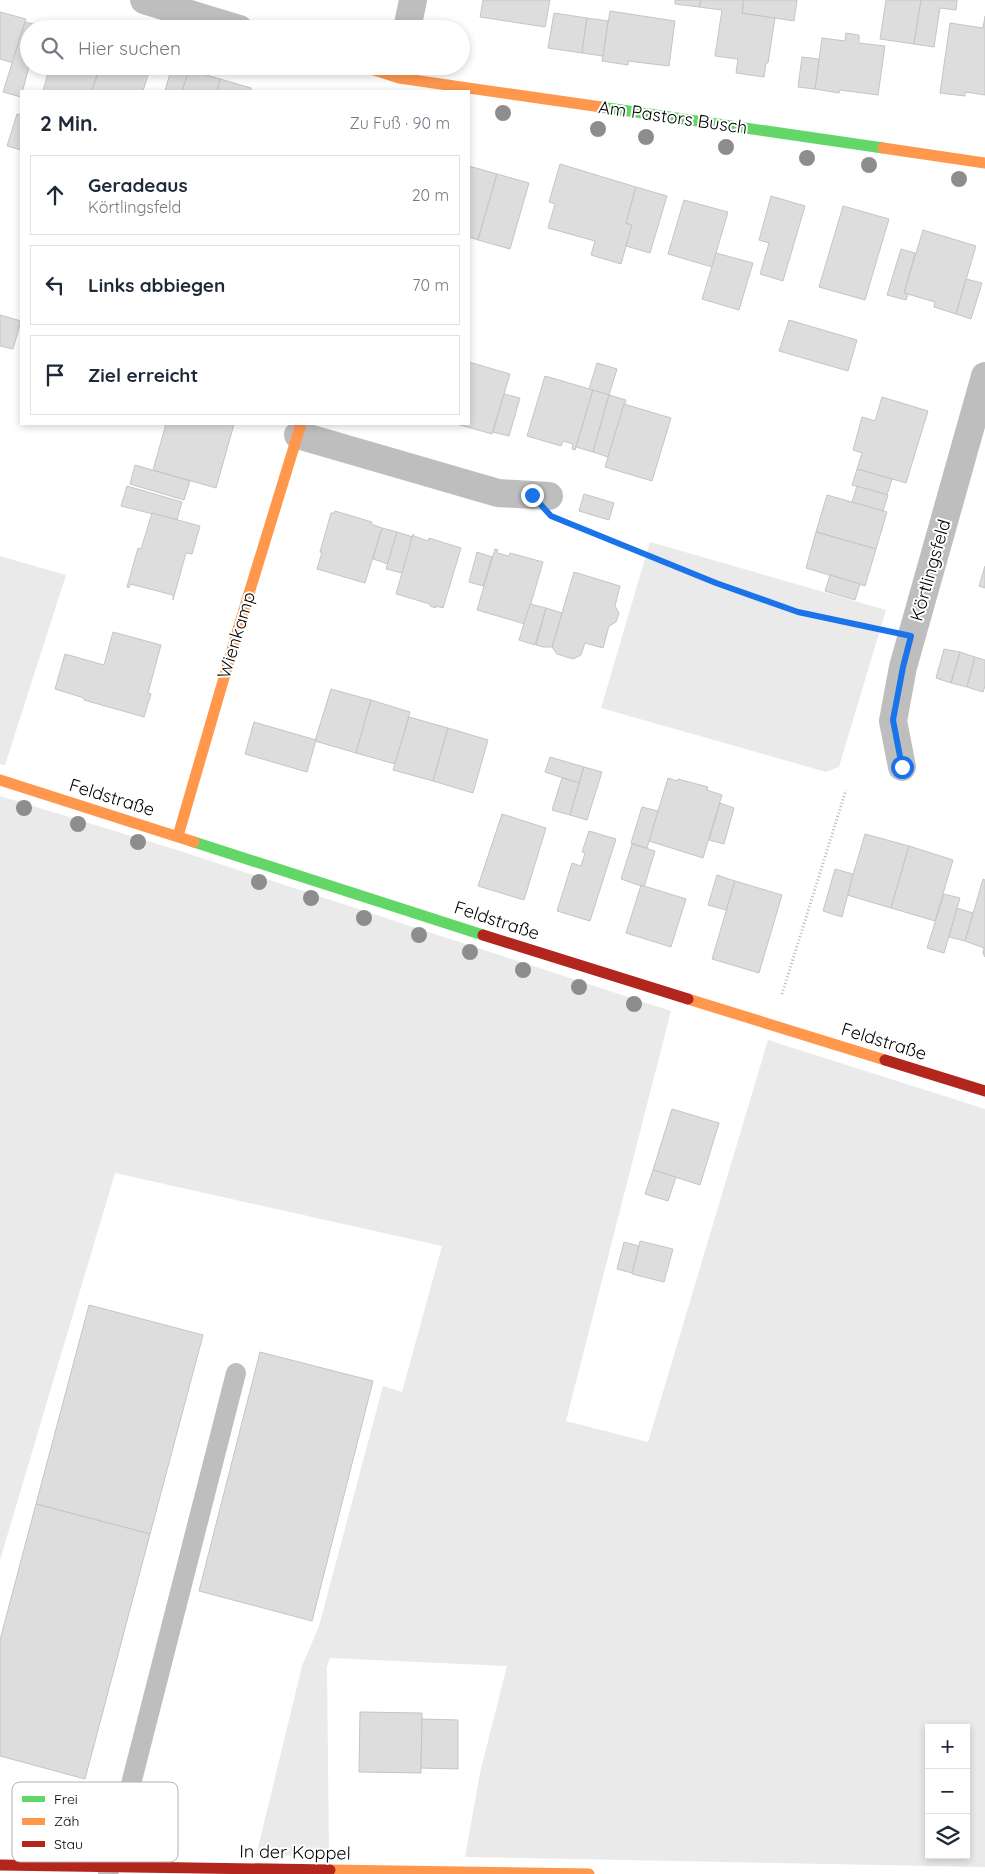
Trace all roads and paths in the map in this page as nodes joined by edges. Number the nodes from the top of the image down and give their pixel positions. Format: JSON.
{"nodes":[{"id":1,"x":144,"y":0,"type":"edge"},
{"id":2,"x":413,"y":0,"type":"edge"},
{"id":3,"x":210,"y":20,"type":"edge"},
{"id":4,"x":410,"y":20,"type":"edge"},
{"id":5,"x":398,"y":78,"type":"edge"},
{"id":6,"x":985,"y":163,"type":"edge"},
{"id":7,"x":985,"y":376,"type":"edge"},
{"id":8,"x":299,"y":429,"type":"edge"},
{"id":9,"x":540,"y":496,"type":"joint"},
{"id":10,"x":911,"y":636,"type":"junction"},
{"id":11,"x":902,"y":767,"type":"dead end"},
{"id":12,"x":0,"y":780,"type":"edge"},
{"id":13,"x":846,"y":790,"type":"dead end"},
{"id":14,"x":178,"y":836,"type":"junction"},
{"id":15,"x":772,"y":1025,"type":"junction"},
{"id":16,"x":985,"y":1091,"type":"edge"},
{"id":17,"x":236,"y":1373,"type":"dead end"},
{"id":18,"x":131,"y":1782,"type":"edge"},
{"id":19,"x":0,"y":1865,"type":"edge"},
{"id":20,"x":109,"y":1870,"type":"edge"},
{"id":21,"x":313,"y":1872,"type":"edge"},
{"id":22,"x":589,"y":1874,"type":"edge"}],
"edges":[{"from":1,"to":3,"type":"street"},
{"from":2,"to":4,"type":"street"},
{"from":5,"to":6,"type":"street","name":"Am Pastors Busch"},
{"from":7,"to":10,"type":"street","name":"Körtlingsfeld"},
{"from":8,"to":9,"type":"street","name":"Wienkamp"},
{"from":8,"to":14,"type":"street","name":"Wienkamp"},
{"from":9,"to":10,"type":"path"},
{"from":10,"to":11,"type":"street","name":"Körtlingsfeld"},
{"from":12,"to":14,"type":"street","name":"Feldstraße"},
{"from":13,"to":15,"type":"path"},
{"from":14,"to":15,"type":"street","name":"Feldstraße"},
{"from":15,"to":16,"type":"street","name":"Feldstraße"},
{"from":17,"to":18,"type":"lane"},
{"from":19,"to":20,"type":"street","name":"In der Koppel"},
{"from":20,"to":21,"type":"street","name":"In der Koppel"},
{"from":21,"to":22,"type":"street","name":"In der Koppel"}]}
